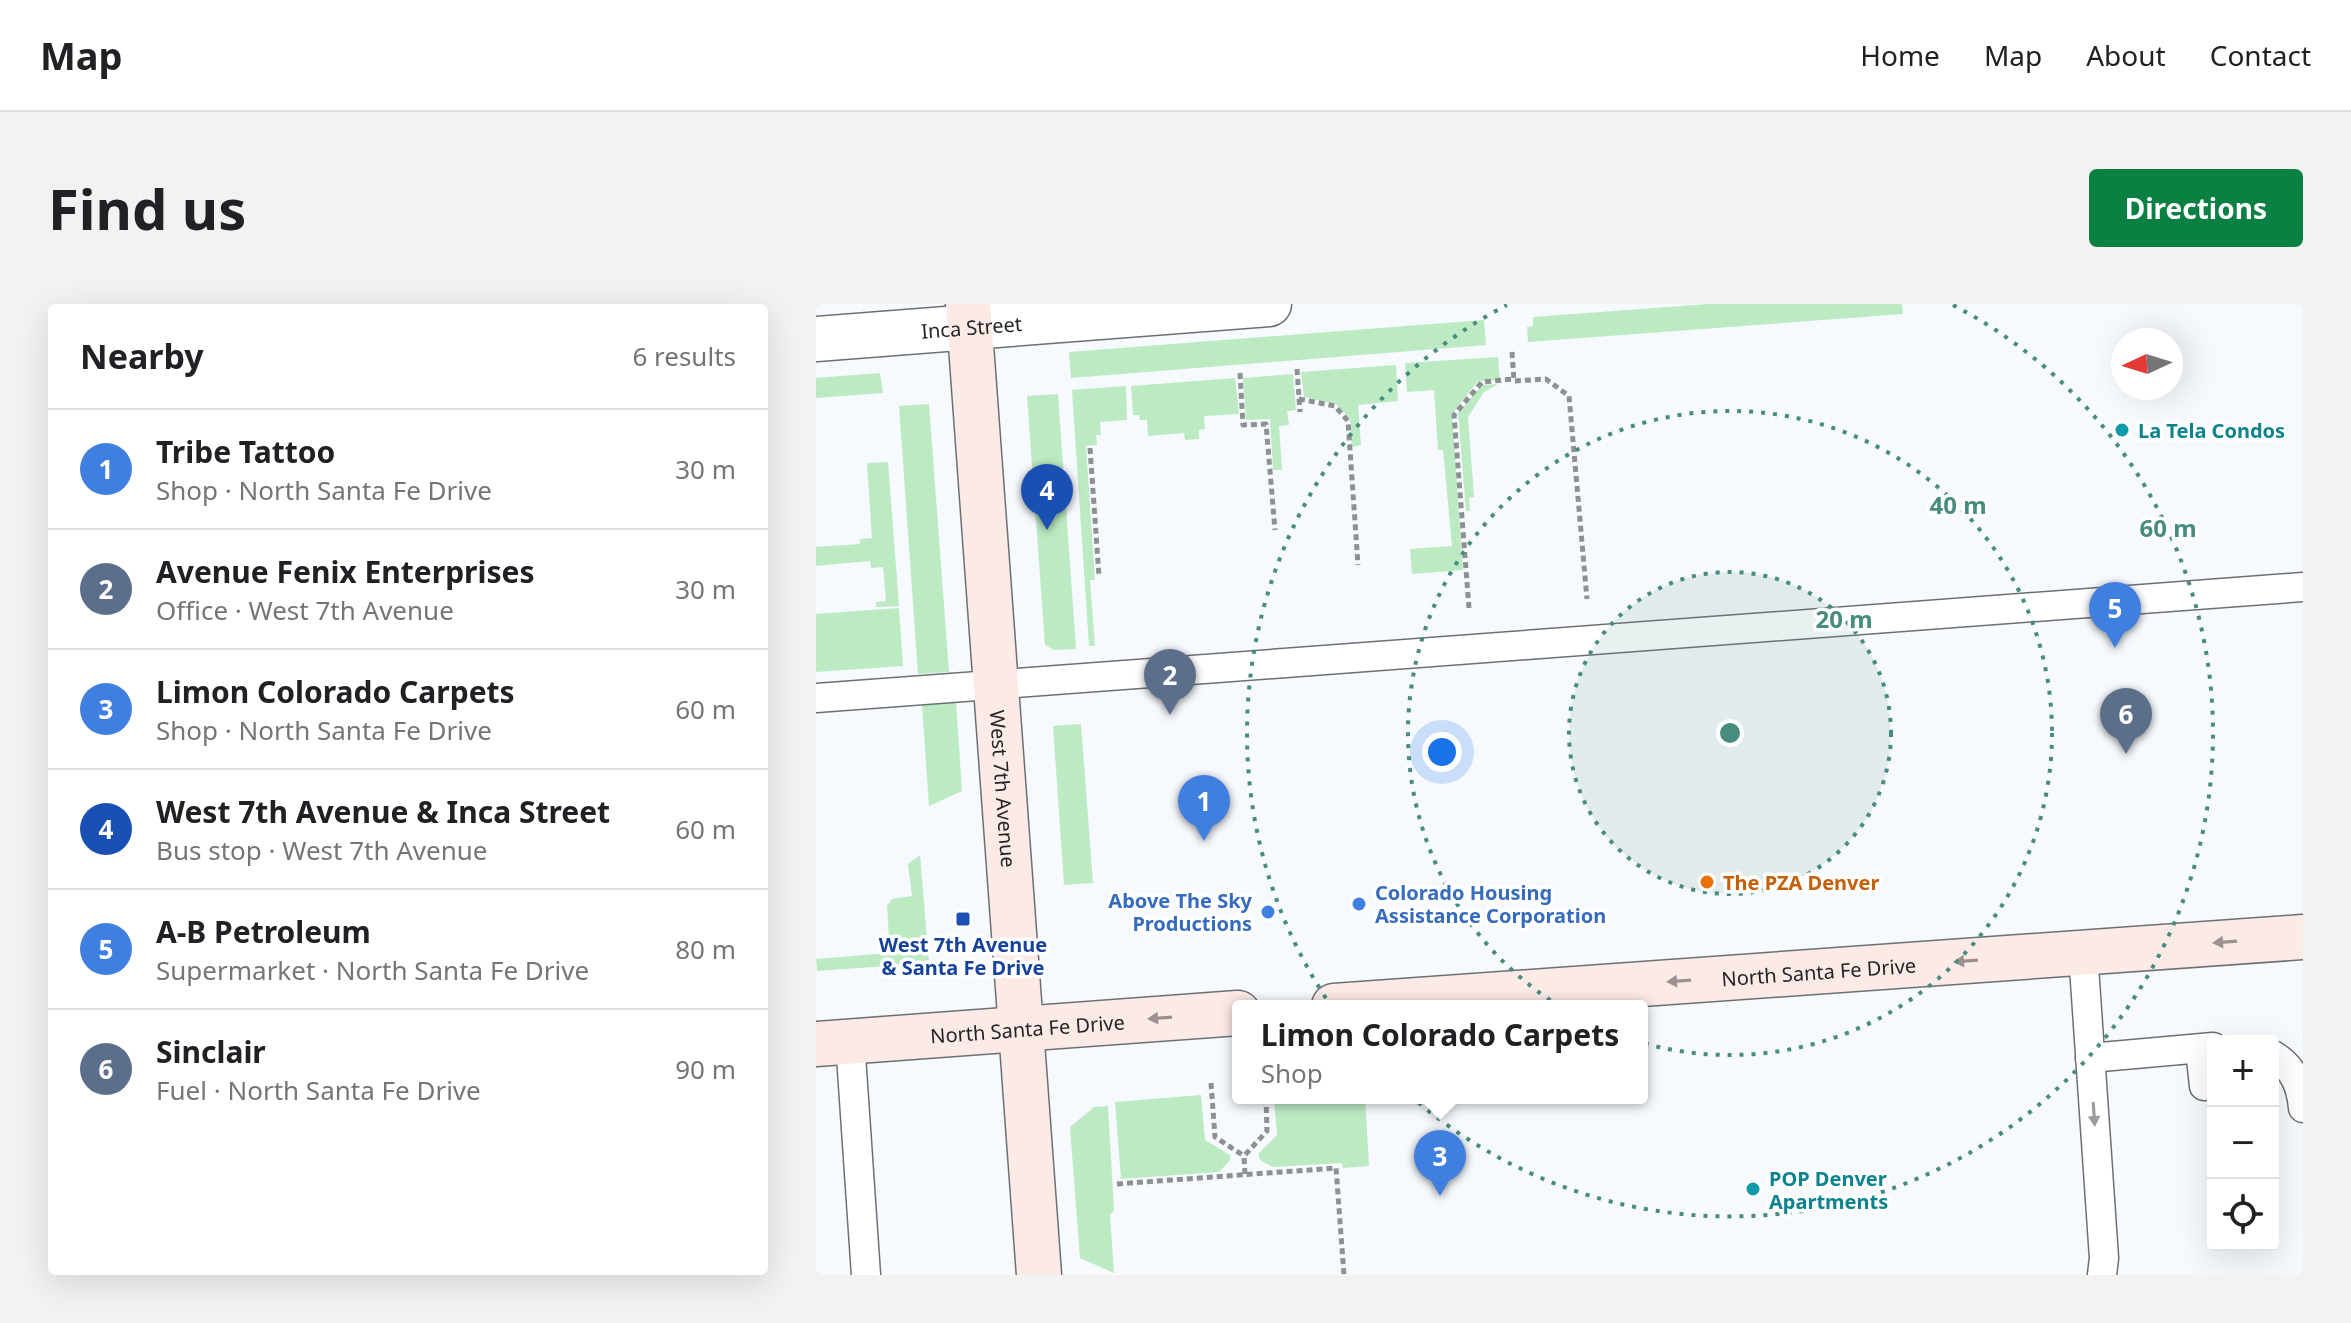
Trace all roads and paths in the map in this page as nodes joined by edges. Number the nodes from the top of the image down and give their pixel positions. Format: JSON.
{"nodes":[{"id":1,"x":1269,"y":304,"type":"edge"},
{"id":2,"x":968,"y":315,"type":"edge"},
{"id":3,"x":816,"y":339,"type":"edge"},
{"id":4,"x":1512,"y":352,"type":"dead end"},
{"id":5,"x":1297,"y":369,"type":"dead end"},
{"id":6,"x":1240,"y":373,"type":"dead end"},
{"id":7,"x":1514,"y":379,"type":"junction"},
{"id":8,"x":1299,"y":399,"type":"junction"},
{"id":9,"x":1300,"y":412,"type":"dead end"},
{"id":10,"x":1090,"y":448,"type":"dead end"},
{"id":11,"x":1275,"y":530,"type":"dead end"},
{"id":12,"x":1358,"y":565,"type":"dead end"},
{"id":13,"x":1099,"y":576,"type":"dead end"},
{"id":14,"x":2303,"y":587,"type":"edge"},
{"id":15,"x":1591,"y":640,"type":"junction"},
{"id":16,"x":1472,"y":649,"type":"junction"},
{"id":17,"x":995,"y":685,"type":"junction"},
{"id":18,"x":816,"y":698,"type":"edge"},
{"id":19,"x":2303,"y":937,"type":"edge"},
{"id":20,"x":2083,"y":952,"type":"junction"},
{"id":21,"x":1417,"y":1000,"type":"edge"},
{"id":22,"x":1232,"y":1013,"type":"edge"},
{"id":23,"x":1021,"y":1028,"type":"junction"},
{"id":24,"x":833,"y":1043,"type":"edge"},
{"id":25,"x":2207,"y":1048,"type":"edge"},
{"id":26,"x":2090,"y":1058,"type":"junction"},
{"id":27,"x":2279,"y":1060,"type":"edge"},
{"id":28,"x":1211,"y":1083,"type":"dead end"},
{"id":29,"x":2204,"y":1086,"type":"dead end"},
{"id":30,"x":1266,"y":1104,"type":"edge"},
{"id":31,"x":2303,"y":1108,"type":"edge"},
{"id":32,"x":1244,"y":1156,"type":"junction"},
{"id":33,"x":1245,"y":1174,"type":"junction"},
{"id":34,"x":1117,"y":1184,"type":"dead end"},
{"id":35,"x":866,"y":1275,"type":"edge"},
{"id":36,"x":1039,"y":1275,"type":"edge"},
{"id":37,"x":1344,"y":1275,"type":"edge"},
{"id":38,"x":2102,"y":1275,"type":"edge"}],
"edges":[{"from":1,"to":2,"type":"street","name":"Inca Street"},
{"from":2,"to":3,"type":"street","name":"Inca Street"},
{"from":2,"to":17,"type":"main road","name":"West 7th Avenue"},
{"from":4,"to":7,"type":"path"},
{"from":5,"to":8,"type":"path"},
{"from":6,"to":11,"type":"path"},
{"from":7,"to":15,"type":"path"},
{"from":7,"to":16,"type":"path"},
{"from":8,"to":9,"type":"path"},
{"from":8,"to":12,"type":"path"},
{"from":10,"to":13,"type":"path"},
{"from":14,"to":15,"type":"lane"},
{"from":15,"to":16,"type":"lane"},
{"from":16,"to":17,"type":"lane"},
{"from":17,"to":18,"type":"lane"},
{"from":17,"to":23,"type":"main road","name":"West 7th Avenue"},
{"from":19,"to":20,"type":"main road","name":"North Santa Fe Drive","one_way":true},
{"from":20,"to":21,"type":"main road","name":"North Santa Fe Drive","one_way":true},
{"from":20,"to":26,"type":"lane"},
{"from":22,"to":23,"type":"main road","name":"North Santa Fe Drive","one_way":true},
{"from":23,"to":24,"type":"main road","name":"North Santa Fe Drive"},
{"from":23,"to":36,"type":"main road","name":"West 7th Avenue"},
{"from":24,"to":35,"type":"lane"},
{"from":25,"to":26,"type":"lane"},
{"from":25,"to":29,"type":"lane"},
{"from":26,"to":38,"type":"lane","one_way":true},
{"from":27,"to":31,"type":"lane"},
{"from":28,"to":32,"type":"path"},
{"from":30,"to":32,"type":"path"},
{"from":32,"to":33,"type":"path"},
{"from":33,"to":34,"type":"path"},
{"from":33,"to":37,"type":"path"}]}
